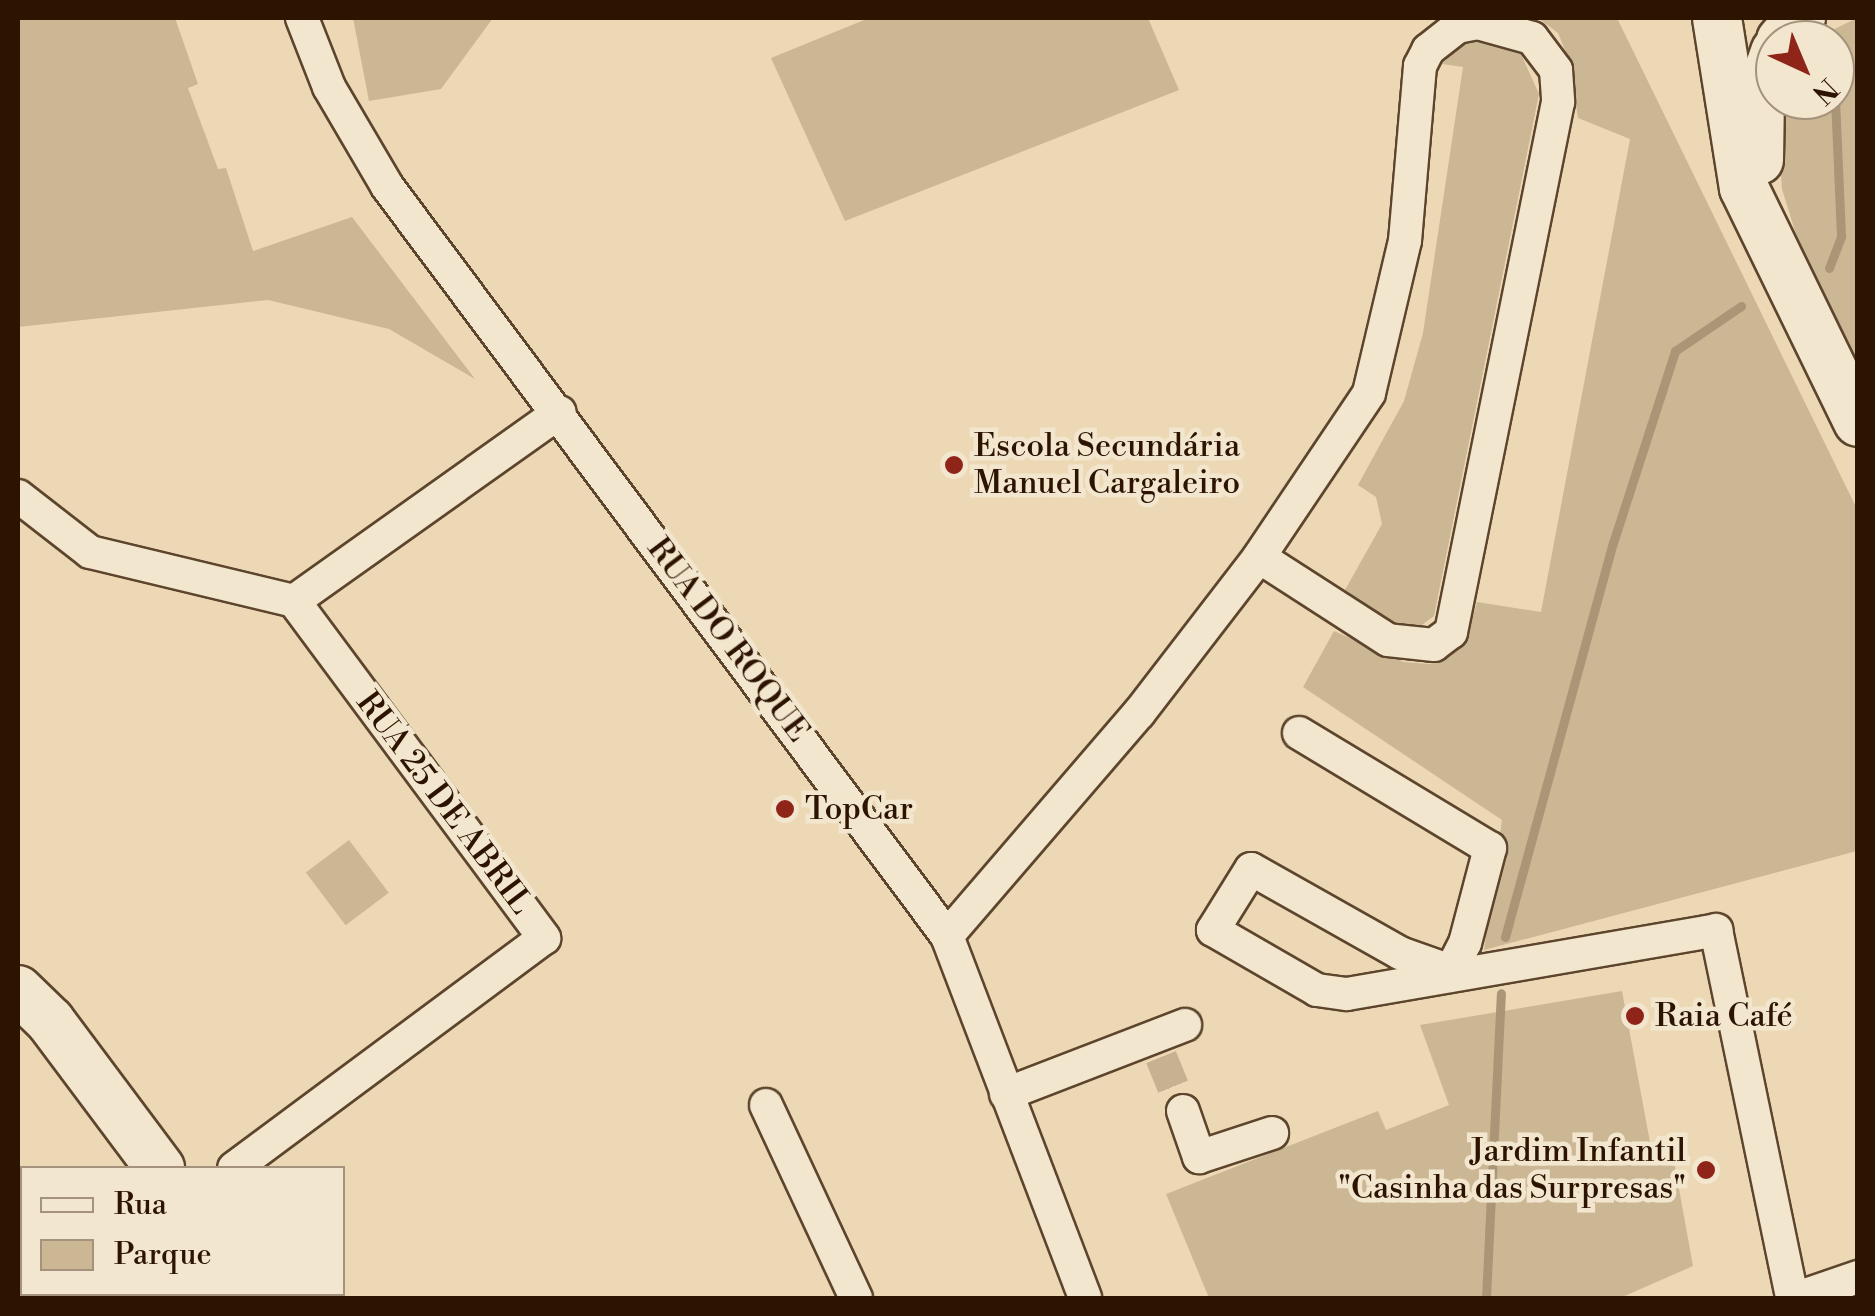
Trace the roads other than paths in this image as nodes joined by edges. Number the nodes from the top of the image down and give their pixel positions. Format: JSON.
{"nodes":[{"id":1,"x":302,"y":18,"type":"edge"},
{"id":2,"x":1717,"y":18,"type":"edge"},
{"id":3,"x":1431,"y":29,"type":"edge"},
{"id":4,"x":1759,"y":120,"type":"edge"},
{"id":5,"x":1811,"y":325,"type":"junction"},
{"id":6,"x":560,"y":412,"type":"junction"},
{"id":7,"x":1858,"y":422,"type":"edge"},
{"id":8,"x":18,"y":496,"type":"edge"},
{"id":9,"x":1259,"y":557,"type":"junction"},
{"id":10,"x":294,"y":601,"type":"junction"},
{"id":11,"x":1300,"y":732,"type":"dead end"},
{"id":12,"x":947,"y":936,"type":"junction"},
{"id":13,"x":1451,"y":972,"type":"junction"},
{"id":14,"x":18,"y":990,"type":"edge"},
{"id":15,"x":1167,"y":1039,"type":"dead end"},
{"id":16,"x":1006,"y":1094,"type":"junction"},
{"id":17,"x":766,"y":1105,"type":"dead end"},
{"id":18,"x":1183,"y":1111,"type":"tunnel mouth"},
{"id":19,"x":1272,"y":1132,"type":"dead end"},
{"id":20,"x":159,"y":1166,"type":"edge"},
{"id":21,"x":237,"y":1166,"type":"edge"},
{"id":22,"x":1858,"y":1277,"type":"edge"},
{"id":23,"x":856,"y":1298,"type":"edge"},
{"id":24,"x":1086,"y":1298,"type":"edge"},
{"id":25,"x":1795,"y":1298,"type":"edge"}],
"edges":[{"from":1,"to":6,"type":"street","name":"RUA DO ROQUE"},
{"from":2,"to":5,"type":"main road"},
{"from":3,"to":9,"type":"street"},
{"from":3,"to":9,"type":"street"},
{"from":4,"to":5,"type":"main road"},
{"from":5,"to":7,"type":"main road"},
{"from":6,"to":10,"type":"street"},
{"from":6,"to":12,"type":"street","name":"RUA DO ROQUE"},
{"from":8,"to":10,"type":"street"},
{"from":9,"to":12,"type":"street"},
{"from":10,"to":21,"type":"street","name":"RUA 25 DE ABRIL"},
{"from":11,"to":13,"type":"street"},
{"from":12,"to":16,"type":"street","name":"RUA DO ROQUE"},
{"from":13,"to":13,"type":"street"},
{"from":13,"to":25,"type":"street"},
{"from":14,"to":20,"type":"main road"},
{"from":15,"to":16,"type":"street"},
{"from":16,"to":24,"type":"street","name":"RUA DO ROQUE"},
{"from":17,"to":23,"type":"street"},
{"from":18,"to":19,"type":"street"},
{"from":22,"to":25,"type":"street"}]}
